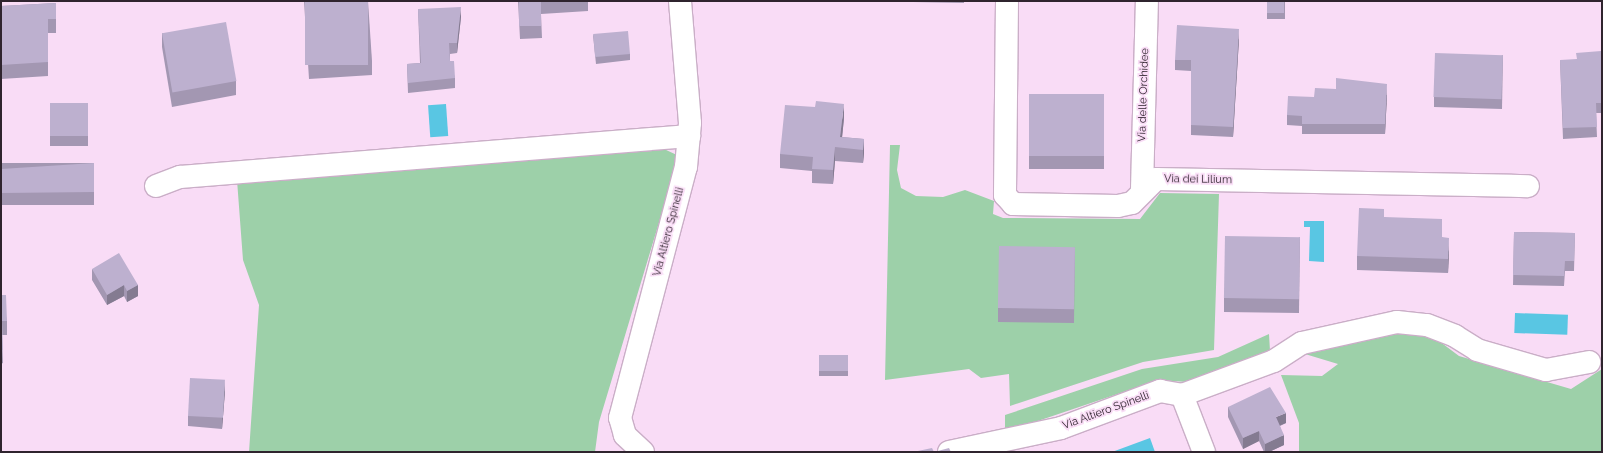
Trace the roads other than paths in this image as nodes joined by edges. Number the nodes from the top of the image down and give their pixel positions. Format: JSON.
{"nodes":[{"id":1,"x":680,"y":1,"type":"edge"},
{"id":2,"x":1007,"y":1,"type":"edge"},
{"id":3,"x":1147,"y":1,"type":"edge"},
{"id":4,"x":689,"y":136,"type":"junction"},
{"id":5,"x":156,"y":186,"type":"dead end"},
{"id":6,"x":1528,"y":186,"type":"dead end"},
{"id":7,"x":1142,"y":189,"type":"junction"},
{"id":8,"x":1589,"y":362,"type":"dead end"},
{"id":9,"x":1182,"y":395,"type":"junction"},
{"id":10,"x":643,"y":452,"type":"edge"},
{"id":11,"x":949,"y":452,"type":"edge"},
{"id":12,"x":1204,"y":452,"type":"edge"}],
"edges":[{"from":1,"to":4,"type":"street","name":"Via Altiero Spinelli"},
{"from":2,"to":7,"type":"street","name":"Via dei Lilium"},
{"from":3,"to":7,"type":"street","name":"Via delle Orchidee"},
{"from":4,"to":5,"type":"street"},
{"from":4,"to":10,"type":"street","name":"Via Altiero Spinelli"},
{"from":6,"to":7,"type":"street","name":"Via dei Lilium"},
{"from":8,"to":9,"type":"street"},
{"from":9,"to":11,"type":"street","name":"Via Altiero Spinelli"},
{"from":9,"to":12,"type":"street"}]}
